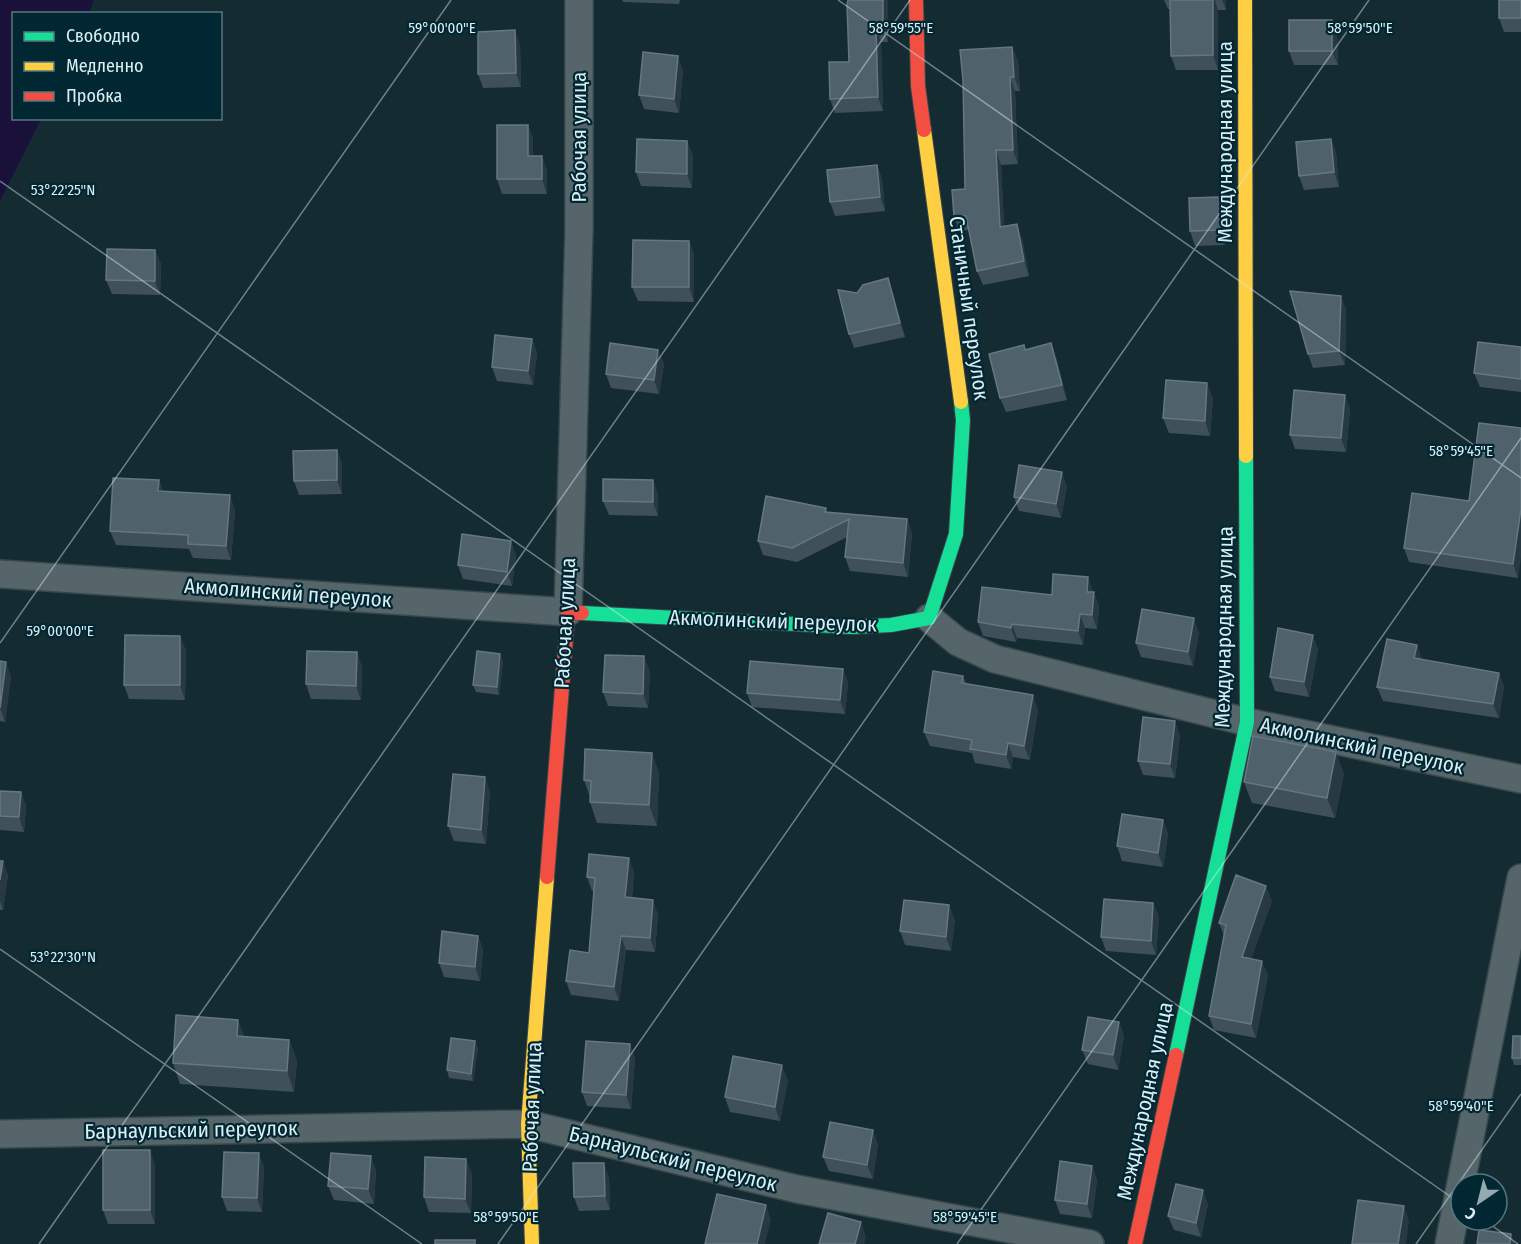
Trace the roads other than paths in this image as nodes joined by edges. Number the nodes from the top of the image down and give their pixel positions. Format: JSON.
{"nodes":[{"id":1,"x":579,"y":0,"type":"edge"},
{"id":2,"x":916,"y":0,"type":"edge"},
{"id":3,"x":1245,"y":0,"type":"edge"},
{"id":4,"x":0,"y":574,"type":"edge"},
{"id":5,"x":568,"y":612,"type":"junction"},
{"id":6,"x":928,"y":618,"type":"junction"},
{"id":7,"x":1247,"y":722,"type":"junction"},
{"id":8,"x":1521,"y":779,"type":"edge"},
{"id":9,"x":1521,"y":878,"type":"edge"},
{"id":10,"x":528,"y":1124,"type":"junction"},
{"id":11,"x":0,"y":1134,"type":"edge"},
{"id":12,"x":532,"y":1244,"type":"edge"},
{"id":13,"x":1090,"y":1244,"type":"edge"},
{"id":14,"x":1136,"y":1244,"type":"edge"},
{"id":15,"x":1449,"y":1244,"type":"edge"}],
"edges":[{"from":1,"to":5,"type":"street","name":"Рабочая улица"},
{"from":2,"to":6,"type":"street","name":"Станичный переулок"},
{"from":3,"to":7,"type":"street","name":"Международная улица"},
{"from":4,"to":5,"type":"street","name":"Акмолинский переулок"},
{"from":5,"to":6,"type":"street","name":"Акмолинский переулок"},
{"from":5,"to":10,"type":"street","name":"Рабочая улица"},
{"from":6,"to":7,"type":"street","name":"Акмолинский переулок"},
{"from":7,"to":8,"type":"street","name":"Акмолинский переулок"},
{"from":7,"to":14,"type":"street","name":"Международная улица"},
{"from":9,"to":15,"type":"street"},
{"from":10,"to":11,"type":"street","name":"Барнаульский переулок"},
{"from":10,"to":12,"type":"street","name":"Рабочая улица"},
{"from":10,"to":13,"type":"street","name":"Барнаульский переулок"}]}
